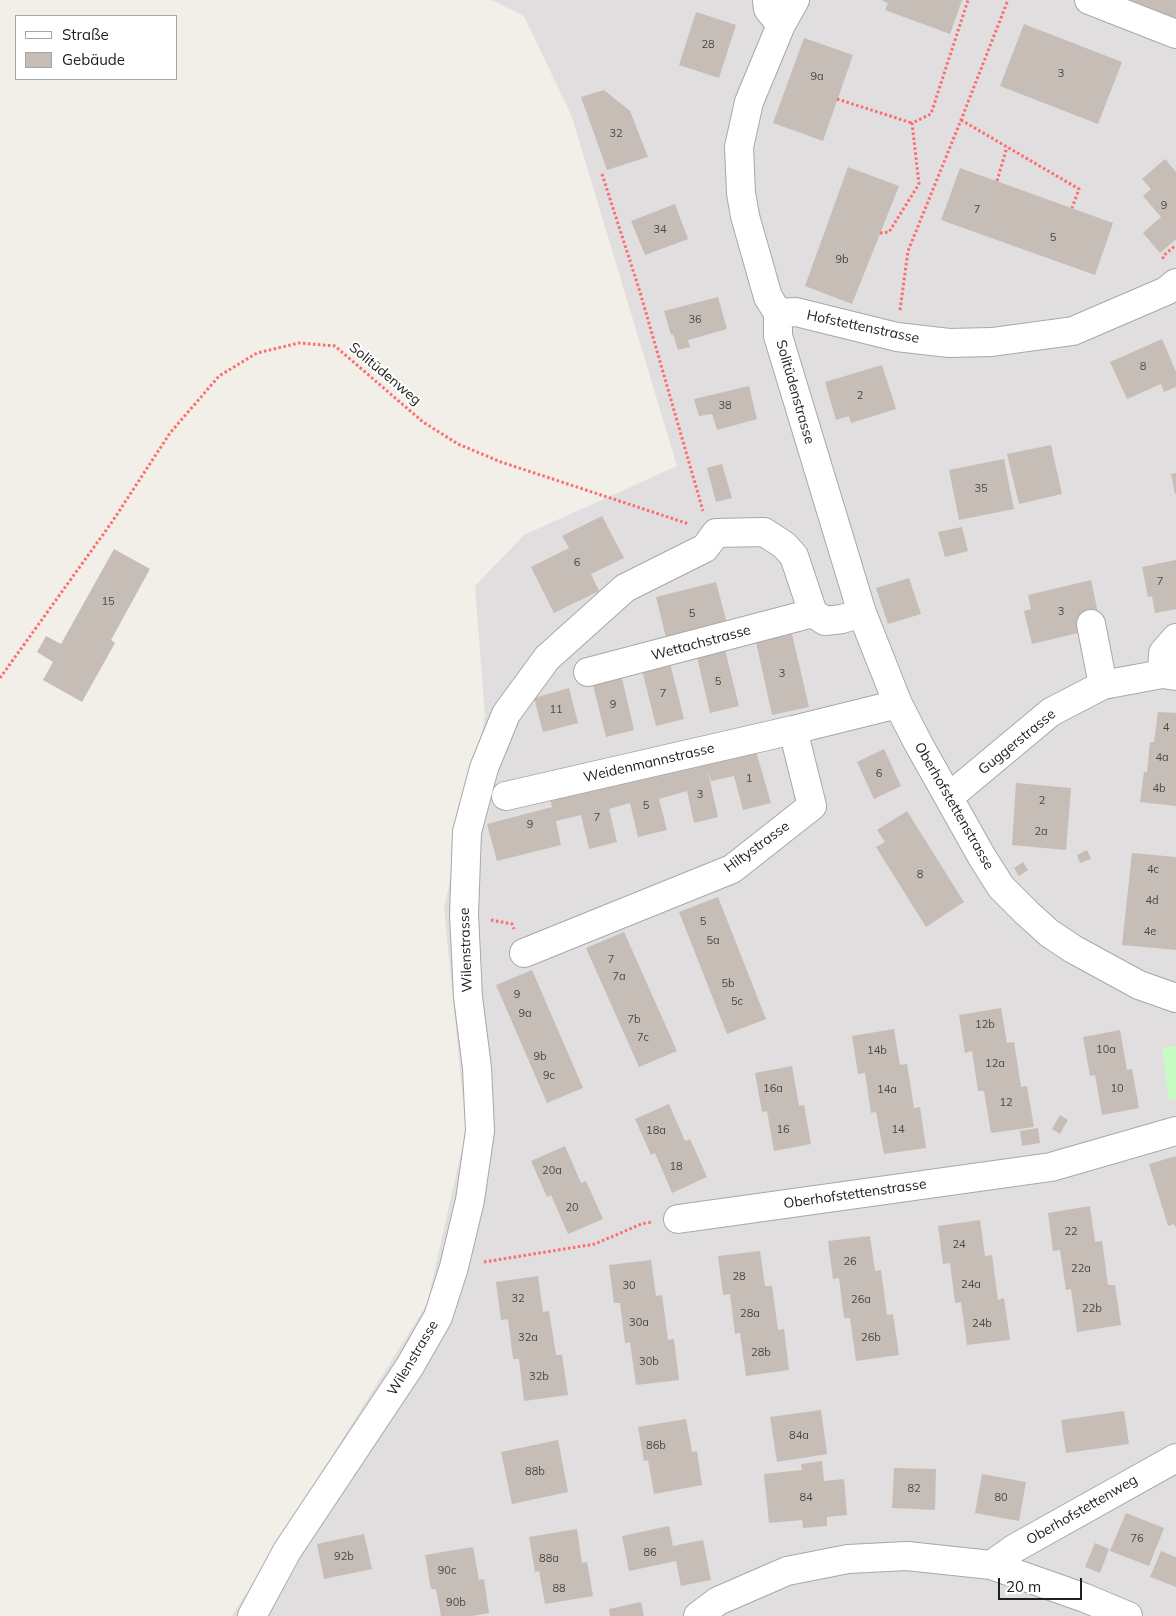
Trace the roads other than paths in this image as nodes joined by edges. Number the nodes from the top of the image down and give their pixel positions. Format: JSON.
{"nodes":[{"id":1,"x":766,"y":0,"type":"edge"},
{"id":2,"x":795,"y":0,"type":"edge"},
{"id":3,"x":1089,"y":0,"type":"edge"},
{"id":4,"x":781,"y":25,"type":"junction"},
{"id":5,"x":1176,"y":34,"type":"edge"},
{"id":6,"x":1176,"y":283,"type":"edge"},
{"id":7,"x":778,"y":313,"type":"junction"},
{"id":8,"x":836,"y":528,"type":"joint"},
{"id":9,"x":813,"y":613,"type":"junction"},
{"id":10,"x":862,"y":613,"type":"junction"},
{"id":11,"x":1091,"y":624,"type":"dead end"},
{"id":12,"x":1176,"y":638,"type":"edge"},
{"id":13,"x":1171,"y":670,"type":"edge"},
{"id":14,"x":588,"y":672,"type":"dead end"},
{"id":15,"x":1103,"y":685,"type":"junction"},
{"id":16,"x":898,"y":704,"type":"junction"},
{"id":17,"x":793,"y":730,"type":"junction"},
{"id":18,"x":506,"y":796,"type":"dead end"},
{"id":19,"x":949,"y":797,"type":"junction"},
{"id":20,"x":524,"y":953,"type":"road end"},
{"id":21,"x":1176,"y":998,"type":"edge"},
{"id":22,"x":1176,"y":1131,"type":"edge"},
{"id":23,"x":678,"y":1219,"type":"road end"},
{"id":24,"x":1176,"y":1458,"type":"edge"},
{"id":25,"x":991,"y":1565,"type":"junction"},
{"id":26,"x":252,"y":1616,"type":"edge"},
{"id":27,"x":698,"y":1616,"type":"edge"},
{"id":28,"x":1128,"y":1616,"type":"edge"}],
"edges":[{"from":1,"to":4,"type":"street"},
{"from":2,"to":4,"type":"street","name":"Solitüdenstrasse"},
{"from":3,"to":5,"type":"street"},
{"from":4,"to":7,"type":"street","name":"Solitüdenstrasse"},
{"from":6,"to":7,"type":"street","name":"Hofstettenstrasse"},
{"from":7,"to":8,"type":"street","name":"Solitüdenstrasse"},
{"from":8,"to":10,"type":"street","name":"Oberhofstettenstrasse"},
{"from":9,"to":10,"type":"street"},
{"from":9,"to":14,"type":"street","name":"Wettachstrasse"},
{"from":9,"to":26,"type":"street","name":"Wilenstrasse"},
{"from":10,"to":16,"type":"street","name":"Oberhofstettenstrasse"},
{"from":11,"to":15,"type":"street"},
{"from":12,"to":13,"type":"street"},
{"from":13,"to":15,"type":"street","name":"Guggerstrasse"},
{"from":15,"to":19,"type":"street","name":"Guggerstrasse"},
{"from":16,"to":17,"type":"street"},
{"from":16,"to":19,"type":"street","name":"Oberhofstettenstrasse"},
{"from":17,"to":18,"type":"street","name":"Weidenmannstrasse"},
{"from":17,"to":20,"type":"street","name":"Hiltystrasse"},
{"from":19,"to":21,"type":"street","name":"Oberhofstettenstrasse"},
{"from":22,"to":23,"type":"street","name":"Oberhofstettenstrasse"},
{"from":24,"to":25,"type":"street","name":"Oberhofstettenweg"},
{"from":25,"to":27,"type":"street"},
{"from":25,"to":28,"type":"street"}]}
